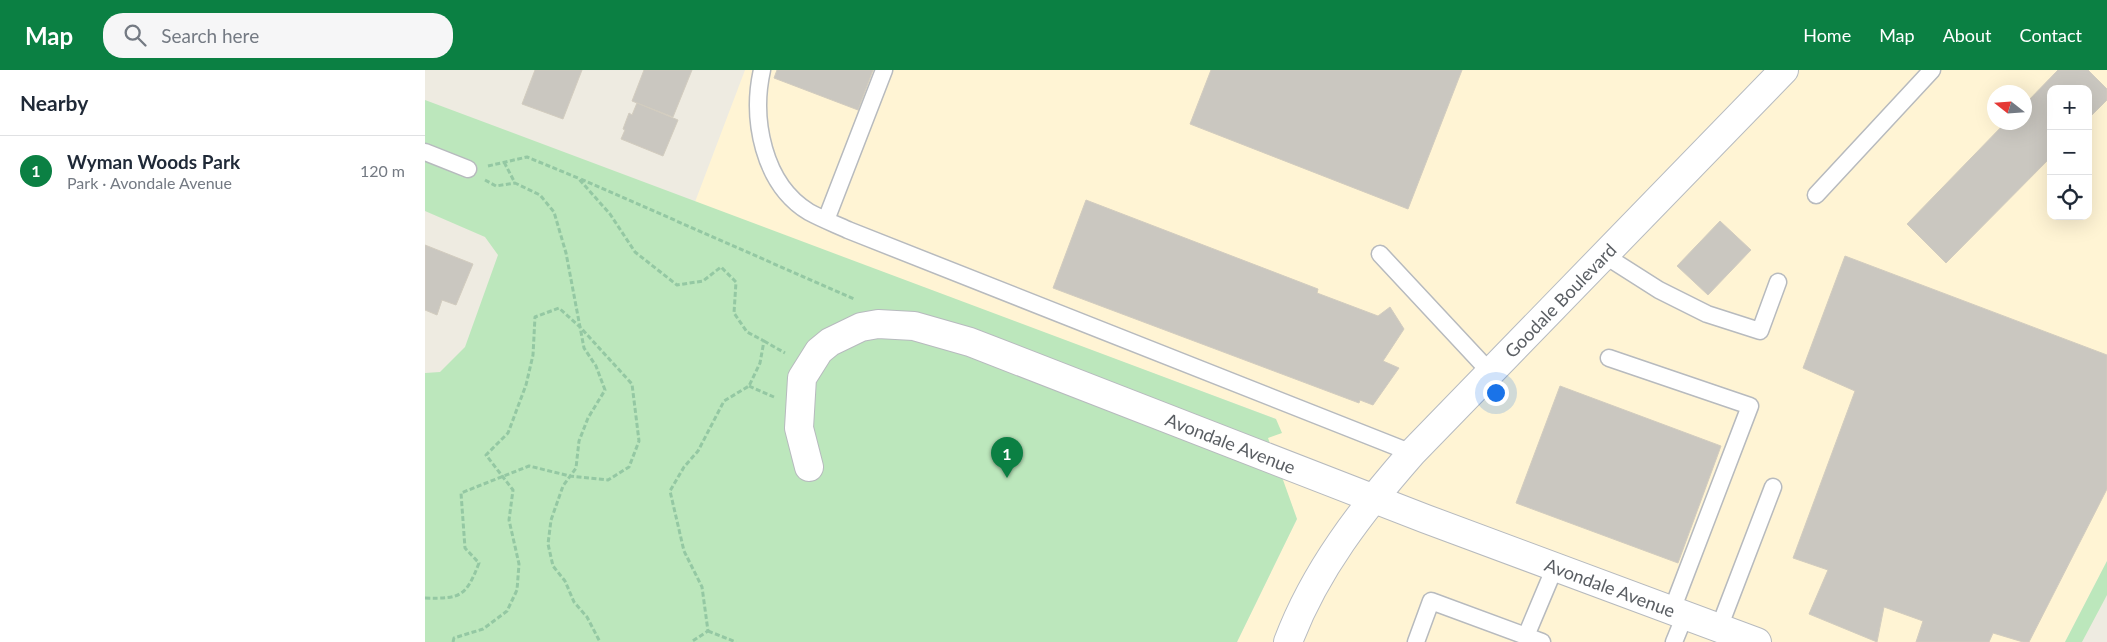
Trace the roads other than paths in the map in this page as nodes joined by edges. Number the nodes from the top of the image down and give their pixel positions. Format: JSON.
{"nodes":[{"id":1,"x":762,"y":70,"type":"edge"},
{"id":2,"x":884,"y":70,"type":"edge"},
{"id":3,"x":1784,"y":70,"type":"edge"},
{"id":4,"x":1932,"y":70,"type":"edge"},
{"id":5,"x":425,"y":152,"type":"edge"},
{"id":6,"x":468,"y":170,"type":"road end"},
{"id":7,"x":1816,"y":195,"type":"dead end"},
{"id":8,"x":826,"y":220,"type":"junction"},
{"id":9,"x":1380,"y":254,"type":"dead end"},
{"id":10,"x":1603,"y":254,"type":"junction"},
{"id":11,"x":1778,"y":282,"type":"dead end"},
{"id":12,"x":1609,"y":358,"type":"dead end"},
{"id":13,"x":1490,"y":372,"type":"junction"},
{"id":14,"x":1412,"y":453,"type":"junction"},
{"id":15,"x":809,"y":467,"type":"dead end"},
{"id":16,"x":1773,"y":487,"type":"dead end"},
{"id":17,"x":1373,"y":498,"type":"junction"},
{"id":18,"x":1555,"y":567,"type":"junction"},
{"id":19,"x":1678,"y":613,"type":"junction"},
{"id":20,"x":1719,"y":628,"type":"junction"},
{"id":21,"x":1534,"y":639,"type":"edge"},
{"id":22,"x":1288,"y":642,"type":"edge"},
{"id":23,"x":1416,"y":642,"type":"edge"},
{"id":24,"x":1674,"y":642,"type":"edge"},
{"id":25,"x":1757,"y":642,"type":"edge"}],
"edges":[{"from":1,"to":8,"type":"lane"},
{"from":2,"to":8,"type":"lane"},
{"from":3,"to":10,"type":"street","name":"Goodale Boulevard"},
{"from":4,"to":7,"type":"lane"},
{"from":5,"to":6,"type":"lane"},
{"from":8,"to":14,"type":"lane"},
{"from":9,"to":13,"type":"lane"},
{"from":10,"to":11,"type":"lane"},
{"from":10,"to":13,"type":"street","name":"Goodale Boulevard"},
{"from":12,"to":19,"type":"lane"},
{"from":13,"to":14,"type":"street","name":"Goodale Boulevard"},
{"from":14,"to":17,"type":"street","name":"Goodale Boulevard"},
{"from":15,"to":17,"type":"street","name":"Avondale Avenue"},
{"from":16,"to":20,"type":"lane"},
{"from":17,"to":18,"type":"street","name":"Avondale Avenue"},
{"from":17,"to":22,"type":"street","name":"Goodale Boulevard"},
{"from":18,"to":19,"type":"street","name":"Avondale Avenue"},
{"from":18,"to":21,"type":"lane"},
{"from":19,"to":20,"type":"street","name":"Avondale Avenue"},
{"from":19,"to":24,"type":"lane"},
{"from":20,"to":25,"type":"street","name":"Avondale Avenue"},
{"from":21,"to":23,"type":"lane"}]}
